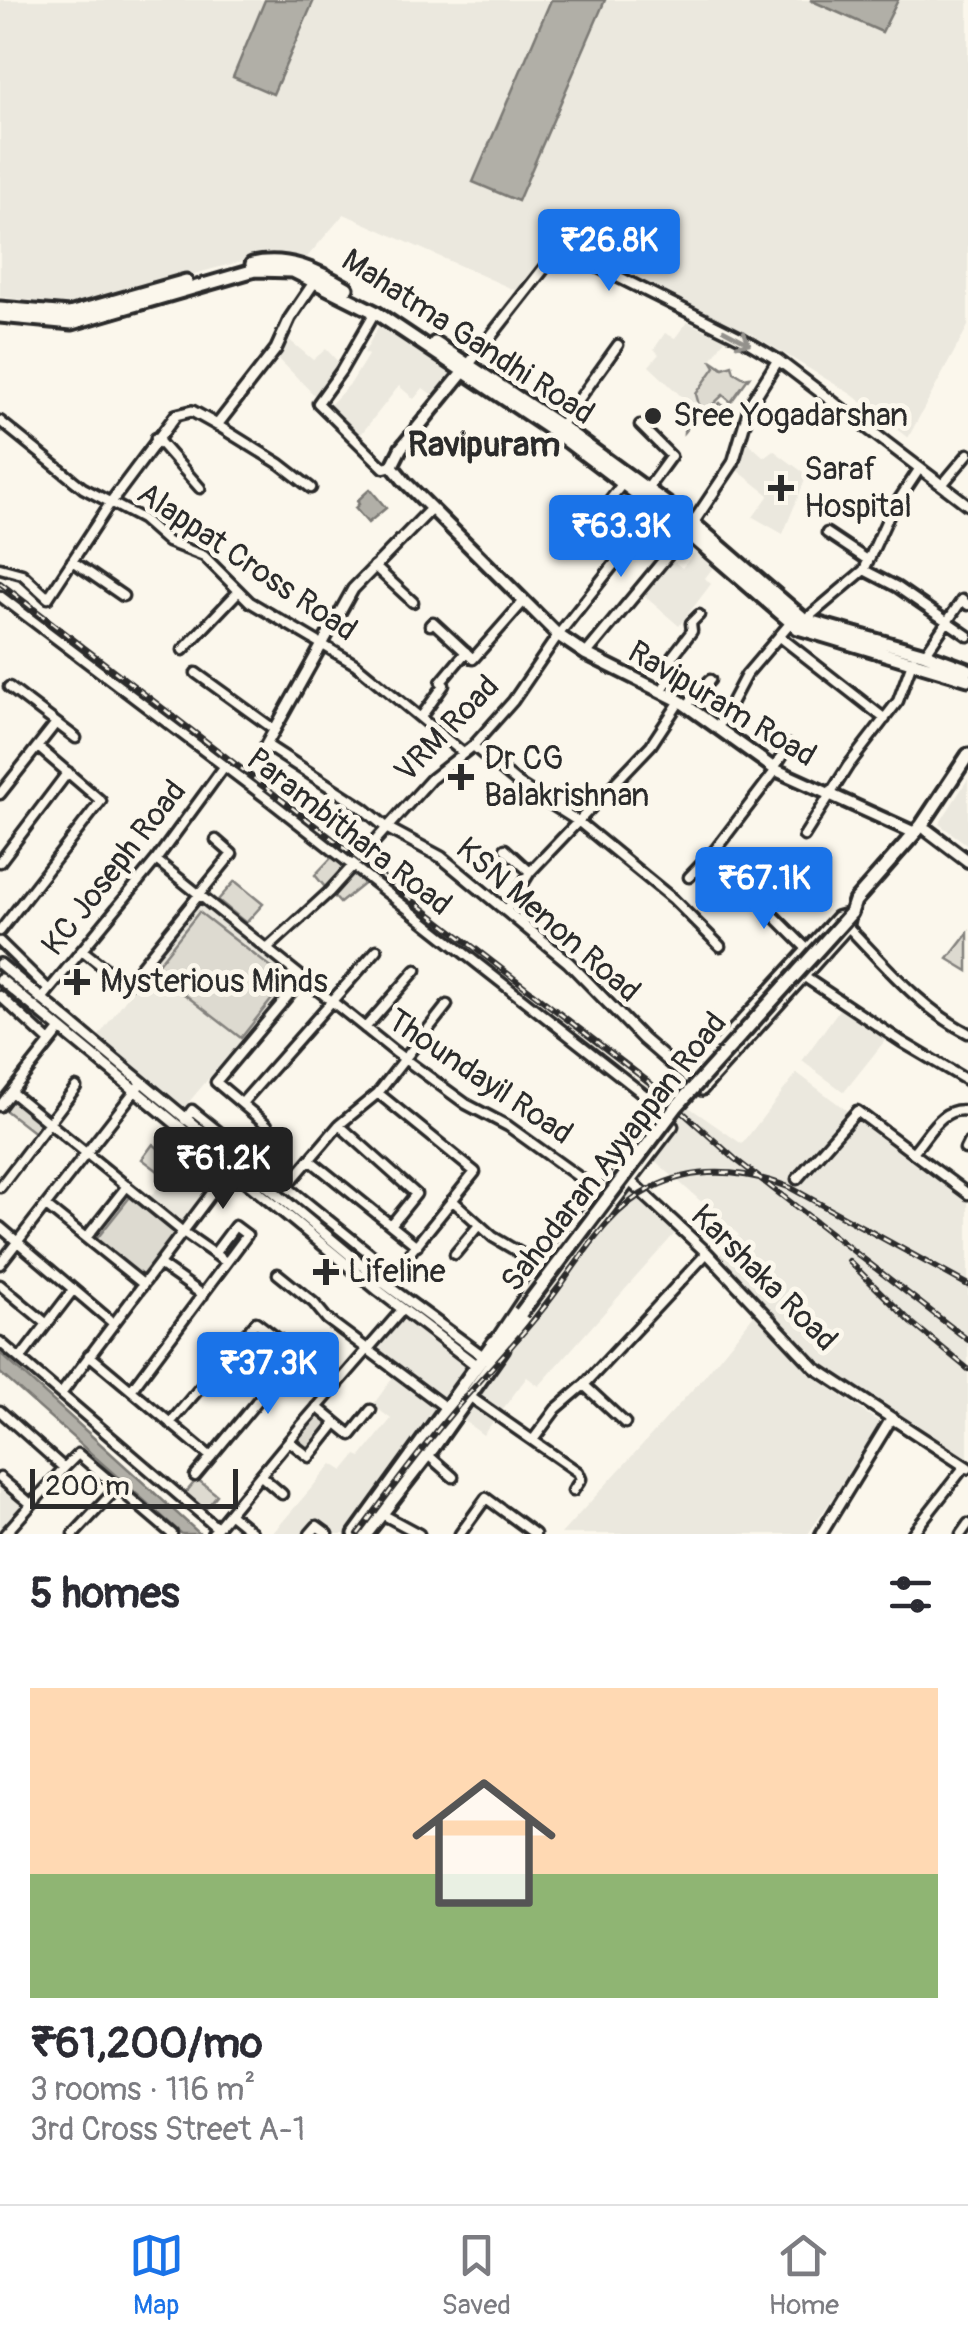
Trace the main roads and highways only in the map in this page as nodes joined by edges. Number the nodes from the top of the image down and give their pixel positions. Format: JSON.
{"nodes":[{"id":1,"x":272,"y":264,"type":"junction"},
{"id":2,"x":0,"y":308,"type":"edge"},
{"id":3,"x":0,"y":316,"type":"edge"},
{"id":4,"x":467,"y":368,"type":"junction"},
{"id":5,"x":690,"y":528,"type":"junction"},
{"id":6,"x":919,"y":657,"type":"junction"},
{"id":7,"x":968,"y":670,"type":"edge"},
{"id":8,"x":968,"y":679,"type":"edge"},
{"id":9,"x":968,"y":755,"type":"edge"},
{"id":10,"x":968,"y":768,"type":"edge"},
{"id":11,"x":921,"y":832,"type":"junction"},
{"id":12,"x":968,"y":861,"type":"edge"},
{"id":13,"x":482,"y":1366,"type":"junction"},
{"id":14,"x":427,"y":1448,"type":"junction"},
{"id":15,"x":355,"y":1534,"type":"edge"},
{"id":16,"x":366,"y":1534,"type":"edge"}],
"edges":[{"from":1,"to":2,"type":"main road","name":"Mahatma Gandhi Road"},
{"from":1,"to":3,"type":"main road","name":"Mahatma Gandhi Road"},
{"from":1,"to":4,"type":"main road","name":"Mahatma Gandhi Road"},
{"from":1,"to":4,"type":"main road","name":"Mahatma Gandhi Road"},
{"from":4,"to":5,"type":"main road","name":"Mahatma Gandhi Road"},
{"from":4,"to":5,"type":"main road","name":"Mahatma Gandhi Road"},
{"from":4,"to":11,"type":"main road","name":"Ravipuram Road"},
{"from":5,"to":6,"type":"main road","name":"Mahatma Gandhi Road"},
{"from":6,"to":7,"type":"main road","name":"Mahatma Gandhi Road"},
{"from":6,"to":8,"type":"main road","name":"Mahatma Gandhi Road"},
{"from":9,"to":11,"type":"main road","name":"Sahodaran Ayyappan Road"},
{"from":10,"to":11,"type":"main road","name":"Sahodaran Ayyappan Road"},
{"from":11,"to":12,"type":"main road","name":"Ravipuram Road"},
{"from":11,"to":13,"type":"main road","name":"Sahodaran Ayyappan Road","bridge":true},
{"from":13,"to":14,"type":"main road","name":"Sahodaran Ayyappan Road"},
{"from":13,"to":14,"type":"main road","name":"Sahodaran Ayyappan Road"},
{"from":14,"to":15,"type":"main road","name":"Sahodaran Ayyappan Road"},
{"from":14,"to":16,"type":"main road","name":"Sahodaran Ayyappan Road"}]}
